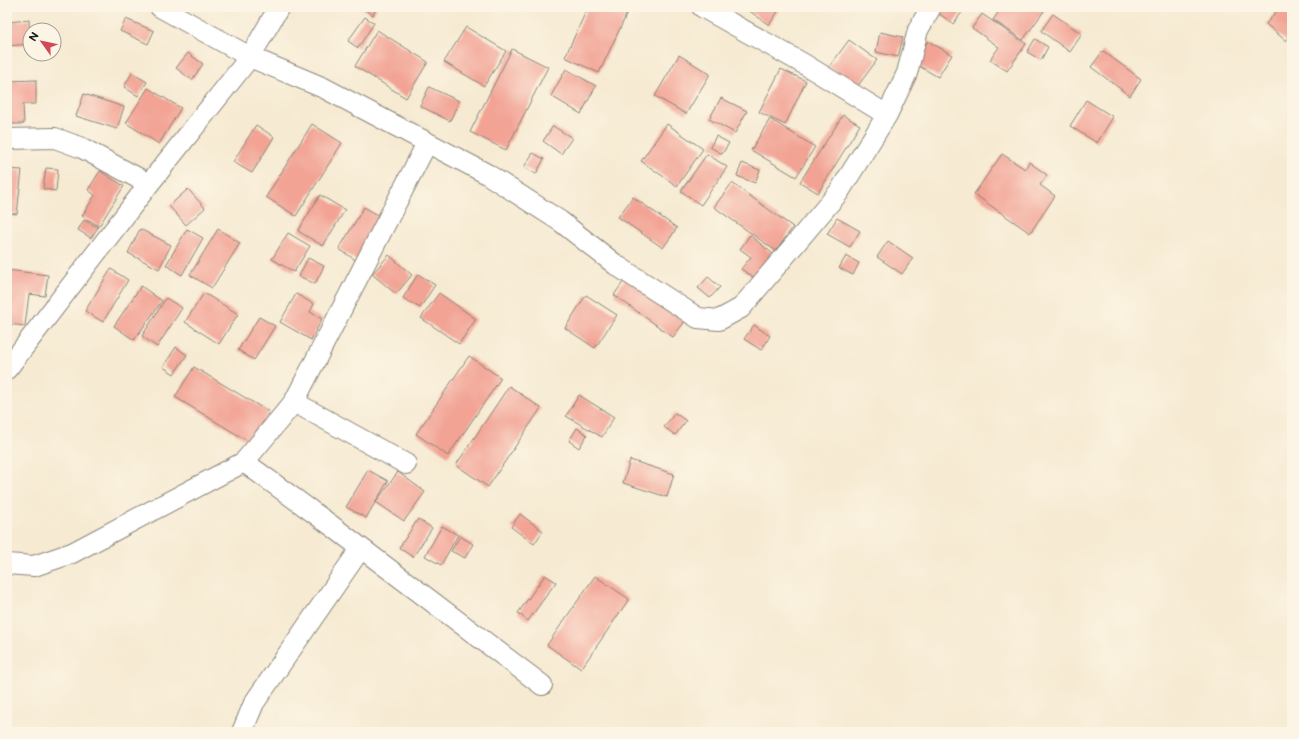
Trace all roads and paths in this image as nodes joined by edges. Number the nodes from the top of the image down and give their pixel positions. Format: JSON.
{"nodes":[{"id":1,"x":160,"y":7,"type":"edge"},
{"id":2,"x":279,"y":7,"type":"edge"},
{"id":3,"x":702,"y":7,"type":"edge"},
{"id":4,"x":931,"y":7,"type":"edge"},
{"id":5,"x":250,"y":56,"type":"junction"},
{"id":6,"x":887,"y":115,"type":"junction"},
{"id":7,"x":7,"y":139,"type":"edge"},
{"id":8,"x":427,"y":143,"type":"junction"},
{"id":9,"x":148,"y":184,"type":"junction"},
{"id":10,"x":7,"y":369,"type":"edge"},
{"id":11,"x":294,"y":402,"type":"junction"},
{"id":12,"x":244,"y":462,"type":"junction"},
{"id":13,"x":406,"y":464,"type":"dead end"},
{"id":14,"x":361,"y":548,"type":"junction"},
{"id":15,"x":7,"y":564,"type":"edge"},
{"id":16,"x":542,"y":685,"type":"dead end"},
{"id":17,"x":242,"y":732,"type":"edge"}],
"edges":[{"from":1,"to":5,"type":"street"},
{"from":2,"to":5,"type":"street"},
{"from":3,"to":6,"type":"street"},
{"from":4,"to":6,"type":"street"},
{"from":5,"to":8,"type":"street"},
{"from":5,"to":9,"type":"street"},
{"from":6,"to":8,"type":"street"},
{"from":7,"to":9,"type":"street"},
{"from":8,"to":11,"type":"street"},
{"from":9,"to":10,"type":"street"},
{"from":11,"to":12,"type":"street"},
{"from":11,"to":13,"type":"street"},
{"from":12,"to":14,"type":"street"},
{"from":12,"to":15,"type":"street"},
{"from":14,"to":16,"type":"street"},
{"from":14,"to":17,"type":"street"}]}
